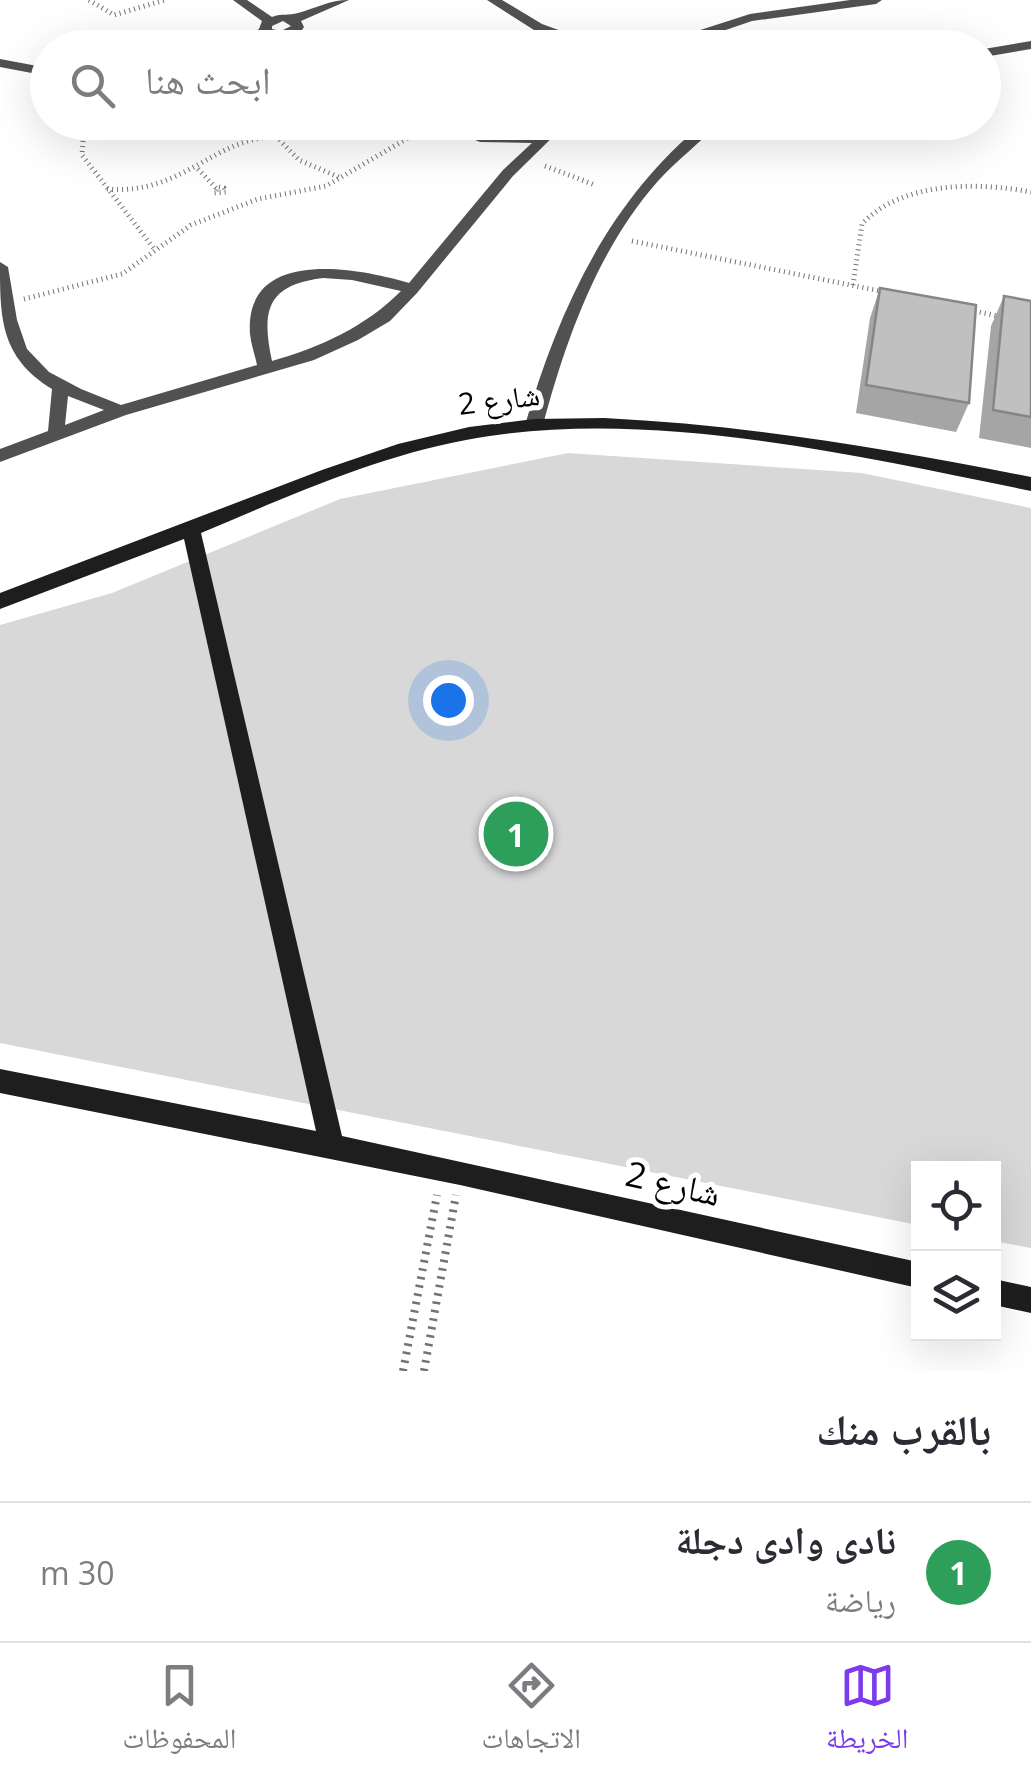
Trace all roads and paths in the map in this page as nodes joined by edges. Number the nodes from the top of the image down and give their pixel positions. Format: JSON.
{"nodes":[{"id":1,"x":89,"y":0,"type":"edge"},
{"id":2,"x":166,"y":0,"type":"edge"},
{"id":3,"x":239,"y":0,"type":"edge"},
{"id":4,"x":343,"y":0,"type":"edge"},
{"id":5,"x":493,"y":0,"type":"edge"},
{"id":6,"x":874,"y":0,"type":"edge"},
{"id":7,"x":813,"y":5,"type":"edge"},
{"id":8,"x":294,"y":25,"type":"junction"},
{"id":9,"x":267,"y":26,"type":"junction"},
{"id":10,"x":261,"y":30,"type":"edge"},
{"id":11,"x":274,"y":30,"type":"edge"},
{"id":12,"x":288,"y":30,"type":"edge"},
{"id":13,"x":299,"y":30,"type":"edge"},
{"id":14,"x":546,"y":30,"type":"edge"},
{"id":15,"x":713,"y":30,"type":"edge"},
{"id":16,"x":1027,"y":48,"type":"edge"},
{"id":17,"x":1001,"y":51,"type":"edge"},
{"id":18,"x":0,"y":63,"type":"edge"},
{"id":19,"x":30,"y":69,"type":"edge"},
{"id":20,"x":82,"y":140,"type":"edge"},
{"id":21,"x":248,"y":140,"type":"edge"},
{"id":22,"x":277,"y":140,"type":"edge"},
{"id":23,"x":403,"y":140,"type":"edge"},
{"id":24,"x":482,"y":140,"type":"edge"},
{"id":25,"x":543,"y":140,"type":"edge"},
{"id":26,"x":694,"y":140,"type":"edge"},
{"id":27,"x":526,"y":156,"type":"junction"},
{"id":28,"x":198,"y":170,"type":"junction"},
{"id":29,"x":508,"y":173,"type":"junction"},
{"id":30,"x":343,"y":179,"type":"junction"},
{"id":31,"x":595,"y":184,"type":"dead end"},
{"id":32,"x":107,"y":189,"type":"junction"},
{"id":33,"x":1031,"y":192,"type":"edge"},
{"id":34,"x":132,"y":193,"type":"junction"},
{"id":35,"x":121,"y":207,"type":"junction"},
{"id":36,"x":235,"y":207,"type":"junction"},
{"id":37,"x":612,"y":237,"type":"junction"},
{"id":38,"x":156,"y":250,"type":"junction"},
{"id":39,"x":0,"y":267,"type":"edge"},
{"id":40,"x":854,"y":285,"type":"junction"},
{"id":41,"x":412,"y":289,"type":"junction"},
{"id":42,"x":889,"y":293,"type":"edge"},
{"id":43,"x":6,"y":303,"type":"junction"},
{"id":44,"x":960,"y":308,"type":"edge"},
{"id":45,"x":1013,"y":320,"type":"edge"},
{"id":46,"x":266,"y":370,"type":"junction"},
{"id":47,"x":60,"y":387,"type":"junction"},
{"id":48,"x":120,"y":411,"type":"junction"},
{"id":49,"x":534,"y":425,"type":"junction"},
{"id":50,"x":56,"y":435,"type":"junction"},
{"id":51,"x":0,"y":456,"type":"edge"},
{"id":52,"x":1031,"y":484,"type":"edge"},
{"id":53,"x":191,"y":529,"type":"junction"},
{"id":54,"x":0,"y":600,"type":"edge"},
{"id":55,"x":0,"y":1081,"type":"edge"},
{"id":56,"x":332,"y":1148,"type":"junction"},
{"id":57,"x":451,"y":1171,"type":"junction"},
{"id":58,"x":911,"y":1273,"type":"edge"},
{"id":59,"x":1001,"y":1294,"type":"edge"},
{"id":60,"x":1031,"y":1300,"type":"edge"},
{"id":61,"x":403,"y":1371,"type":"edge"},
{"id":62,"x":424,"y":1371,"type":"edge"}],
"edges":[{"from":1,"to":2,"type":"path"},
{"from":3,"to":9,"type":"street"},
{"from":4,"to":8,"type":"street"},
{"from":5,"to":14,"type":"street"},
{"from":6,"to":7,"type":"street"},
{"from":7,"to":15,"type":"street"},
{"from":8,"to":12,"type":"street"},
{"from":8,"to":13,"type":"street"},
{"from":9,"to":10,"type":"street"},
{"from":9,"to":11,"type":"street"},
{"from":16,"to":17,"type":"street"},
{"from":18,"to":19,"type":"street"},
{"from":20,"to":32,"type":"path"},
{"from":21,"to":28,"type":"path"},
{"from":22,"to":30,"type":"path"},
{"from":23,"to":30,"type":"path"},
{"from":24,"to":29,"type":"street"},
{"from":25,"to":27,"type":"street"},
{"from":26,"to":37,"type":"street"},
{"from":27,"to":29,"type":"street"},
{"from":27,"to":31,"type":"path"},
{"from":28,"to":34,"type":"path"},
{"from":28,"to":36,"type":"path"},
{"from":29,"to":41,"type":"street"},
{"from":30,"to":36,"type":"path"},
{"from":32,"to":34,"type":"path"},
{"from":32,"to":35,"type":"path"},
{"from":33,"to":40,"type":"path"},
{"from":34,"to":35,"type":"path"},
{"from":35,"to":38,"type":"path"},
{"from":36,"to":38,"type":"path"},
{"from":37,"to":40,"type":"path"},
{"from":37,"to":49,"type":"street"},
{"from":38,"to":43,"type":"path"},
{"from":39,"to":43,"type":"street"},
{"from":40,"to":42,"type":"path"},
{"from":41,"to":46,"type":"street"},
{"from":41,"to":46,"type":"street"},
{"from":43,"to":47,"type":"street"},
{"from":44,"to":45,"type":"path"},
{"from":46,"to":48,"type":"street"},
{"from":47,"to":48,"type":"street"},
{"from":47,"to":50,"type":"street"},
{"from":48,"to":50,"type":"street"},
{"from":49,"to":52,"type":"street","name":"شارع 2"},
{"from":49,"to":53,"type":"street","name":"شارع 2"},
{"from":50,"to":51,"type":"street"},
{"from":53,"to":54,"type":"street","name":"شارع 2"},
{"from":53,"to":56,"type":"street"},
{"from":55,"to":56,"type":"street","name":"شارع 2"},
{"from":56,"to":57,"type":"street","name":"شارع 2"},
{"from":57,"to":58,"type":"street","name":"شارع 2"},
{"from":57,"to":61,"type":"path"},
{"from":57,"to":62,"type":"path"},
{"from":59,"to":60,"type":"street"}]}
